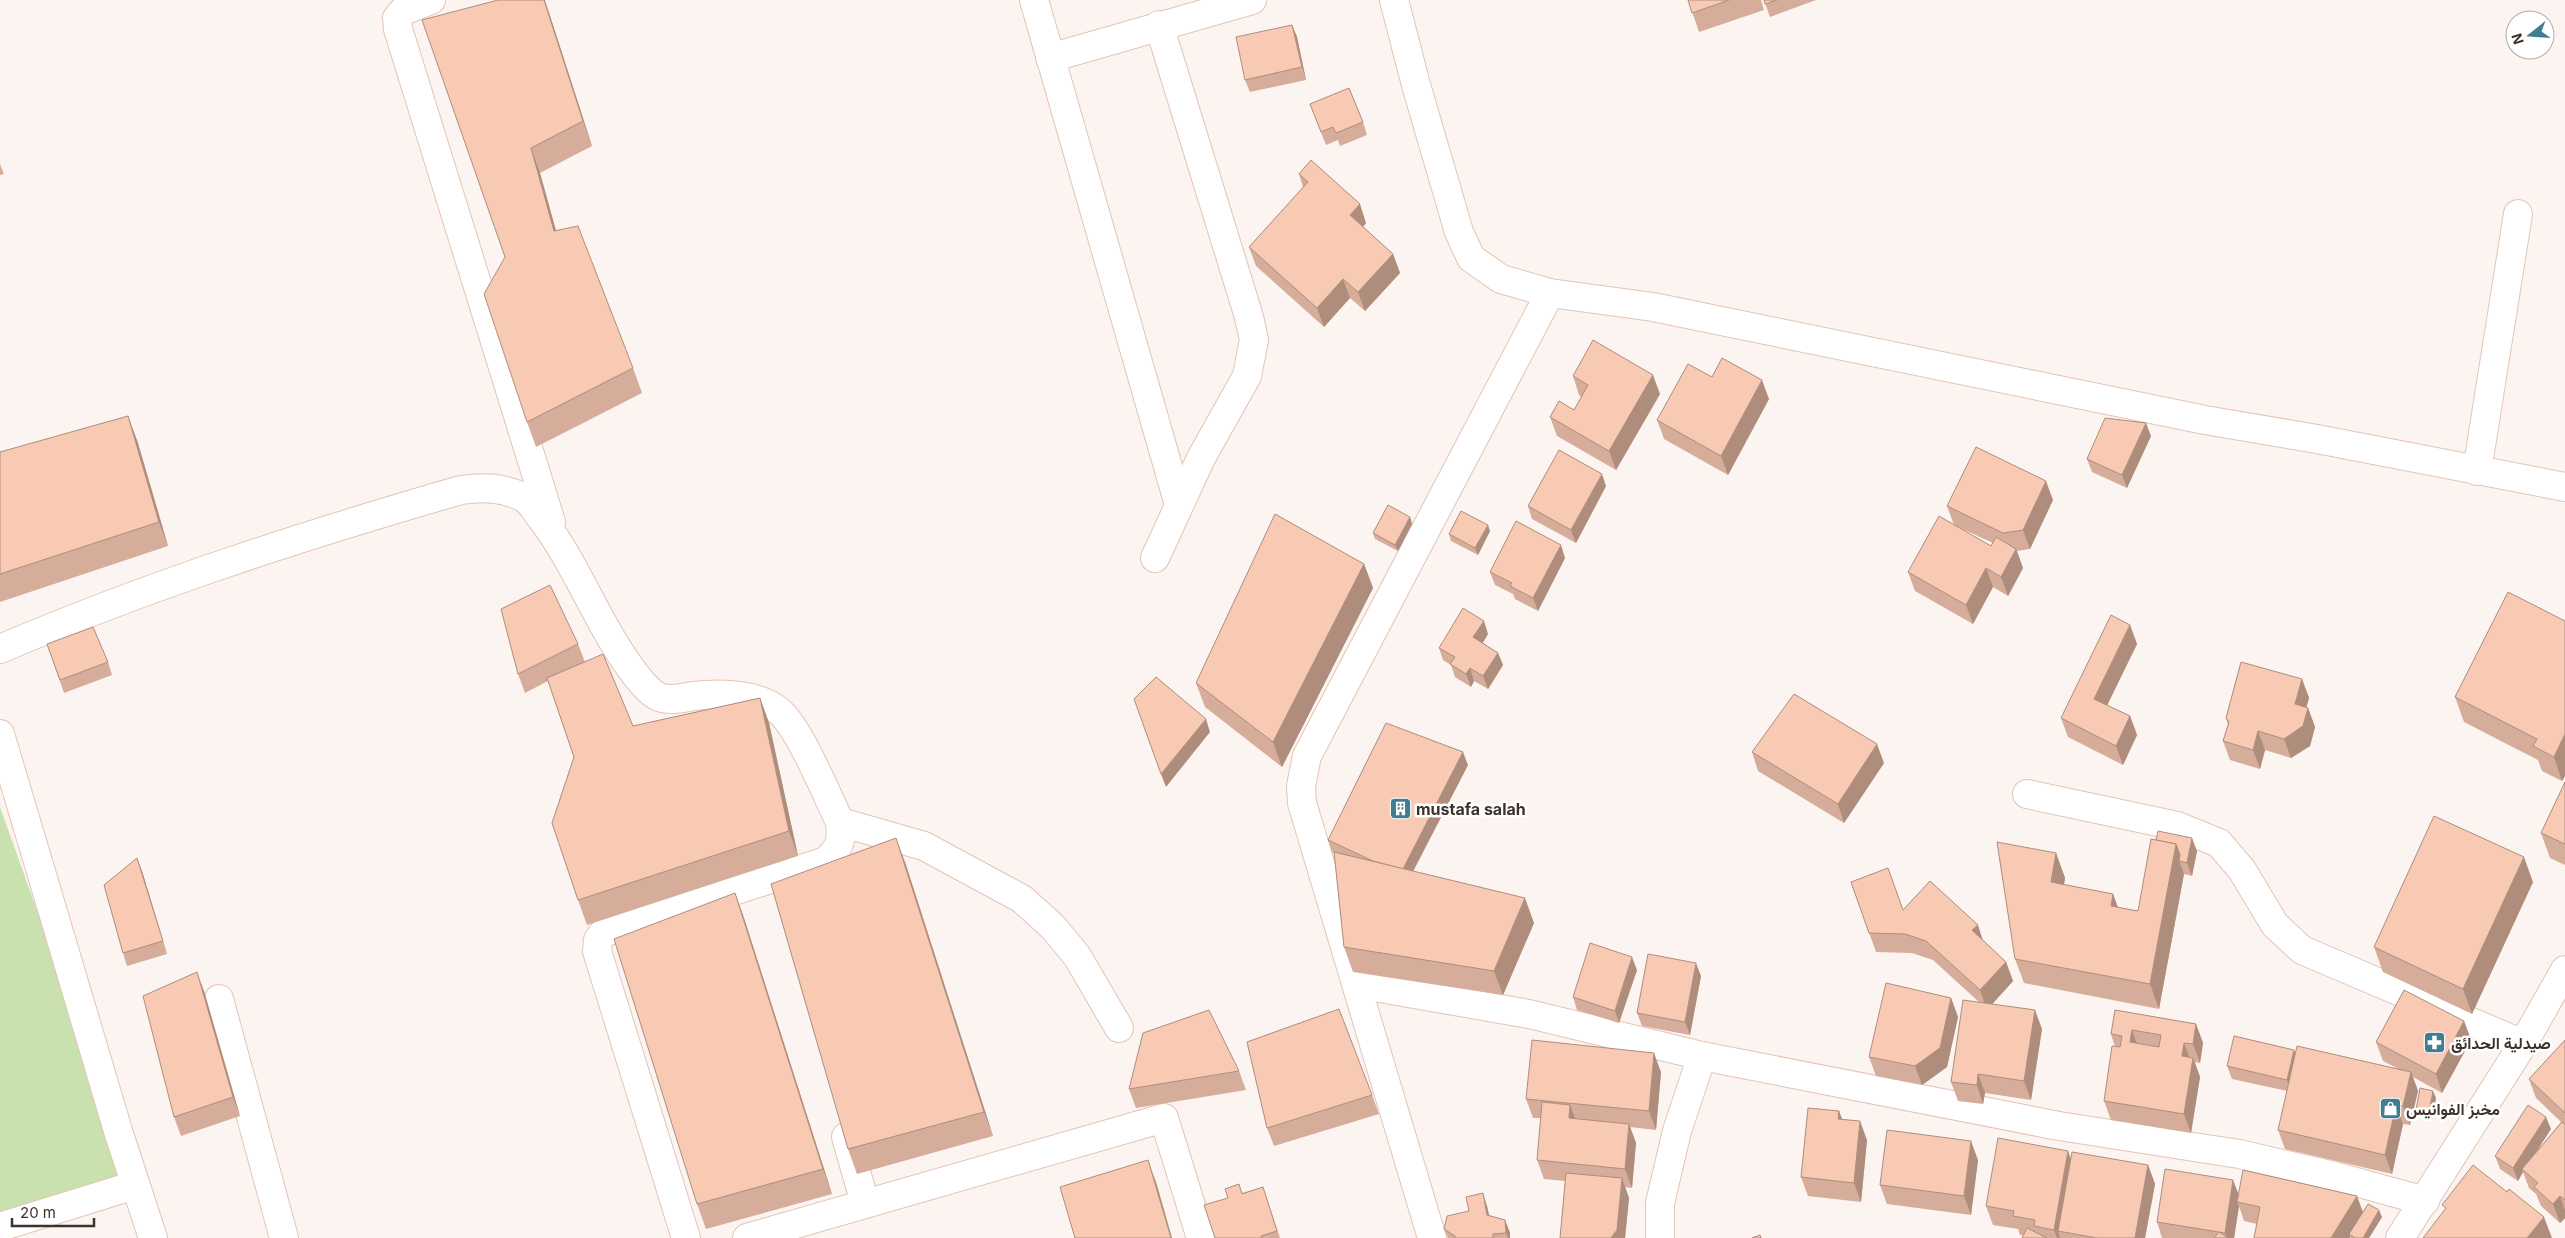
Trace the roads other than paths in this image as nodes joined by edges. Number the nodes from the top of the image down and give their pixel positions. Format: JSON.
{"nodes":[{"id":1,"x":431,"y":0,"type":"edge"},
{"id":2,"x":1034,"y":0,"type":"edge"},
{"id":3,"x":1252,"y":0,"type":"edge"},
{"id":4,"x":1394,"y":0,"type":"edge"},
{"id":5,"x":1160,"y":25,"type":"junction"},
{"id":6,"x":1050,"y":58,"type":"junction"},
{"id":7,"x":2518,"y":214,"type":"dead end"},
{"id":8,"x":1550,"y":293,"type":"junction"},
{"id":9,"x":2477,"y":471,"type":"junction"},
{"id":10,"x":2565,"y":487,"type":"edge"},
{"id":11,"x":1180,"y":505,"type":"junction"},
{"id":12,"x":556,"y":537,"type":"junction"},
{"id":13,"x":1155,"y":558,"type":"dead end"},
{"id":14,"x":0,"y":649,"type":"edge"},
{"id":15,"x":0,"y":734,"type":"edge"},
{"id":16,"x":2027,"y":794,"type":"dead end"},
{"id":17,"x":840,"y":822,"type":"junction"},
{"id":18,"x":2565,"y":970,"type":"edge"},
{"id":19,"x":1357,"y":984,"type":"junction"},
{"id":20,"x":219,"y":999,"type":"dead end"},
{"id":21,"x":1119,"y":1028,"type":"dead end"},
{"id":22,"x":2523,"y":1044,"type":"junction"},
{"id":23,"x":1702,"y":1056,"type":"junction"},
{"id":24,"x":840,"y":1117,"type":"edge"},
{"id":25,"x":135,"y":1185,"type":"junction"},
{"id":26,"x":2424,"y":1201,"type":"junction"},
{"id":27,"x":866,"y":1203,"type":"junction"},
{"id":28,"x":0,"y":1227,"type":"edge"},
{"id":29,"x":152,"y":1238,"type":"edge"},
{"id":30,"x":284,"y":1238,"type":"edge"},
{"id":31,"x":686,"y":1238,"type":"edge"},
{"id":32,"x":747,"y":1238,"type":"edge"},
{"id":33,"x":1201,"y":1238,"type":"edge"},
{"id":34,"x":1432,"y":1238,"type":"edge"},
{"id":35,"x":1660,"y":1238,"type":"edge"},
{"id":36,"x":2400,"y":1238,"type":"edge"}],
"edges":[{"from":1,"to":12,"type":"street"},
{"from":2,"to":6,"type":"street"},
{"from":3,"to":5,"type":"street"},
{"from":4,"to":8,"type":"street"},
{"from":5,"to":6,"type":"street"},
{"from":5,"to":11,"type":"street"},
{"from":6,"to":11,"type":"street"},
{"from":7,"to":9,"type":"street"},
{"from":8,"to":9,"type":"street"},
{"from":8,"to":19,"type":"street"},
{"from":9,"to":10,"type":"street"},
{"from":11,"to":13,"type":"street"},
{"from":12,"to":14,"type":"street"},
{"from":12,"to":17,"type":"street"},
{"from":15,"to":25,"type":"street"},
{"from":16,"to":22,"type":"street"},
{"from":17,"to":21,"type":"street"},
{"from":17,"to":31,"type":"street"},
{"from":18,"to":22,"type":"street"},
{"from":19,"to":23,"type":"street"},
{"from":19,"to":34,"type":"street"},
{"from":20,"to":30,"type":"street"},
{"from":22,"to":26,"type":"street"},
{"from":23,"to":26,"type":"street"},
{"from":23,"to":35,"type":"street"},
{"from":24,"to":27,"type":"street"},
{"from":25,"to":28,"type":"street"},
{"from":25,"to":29,"type":"street"},
{"from":26,"to":36,"type":"street"},
{"from":27,"to":32,"type":"street"},
{"from":27,"to":33,"type":"street"}]}
